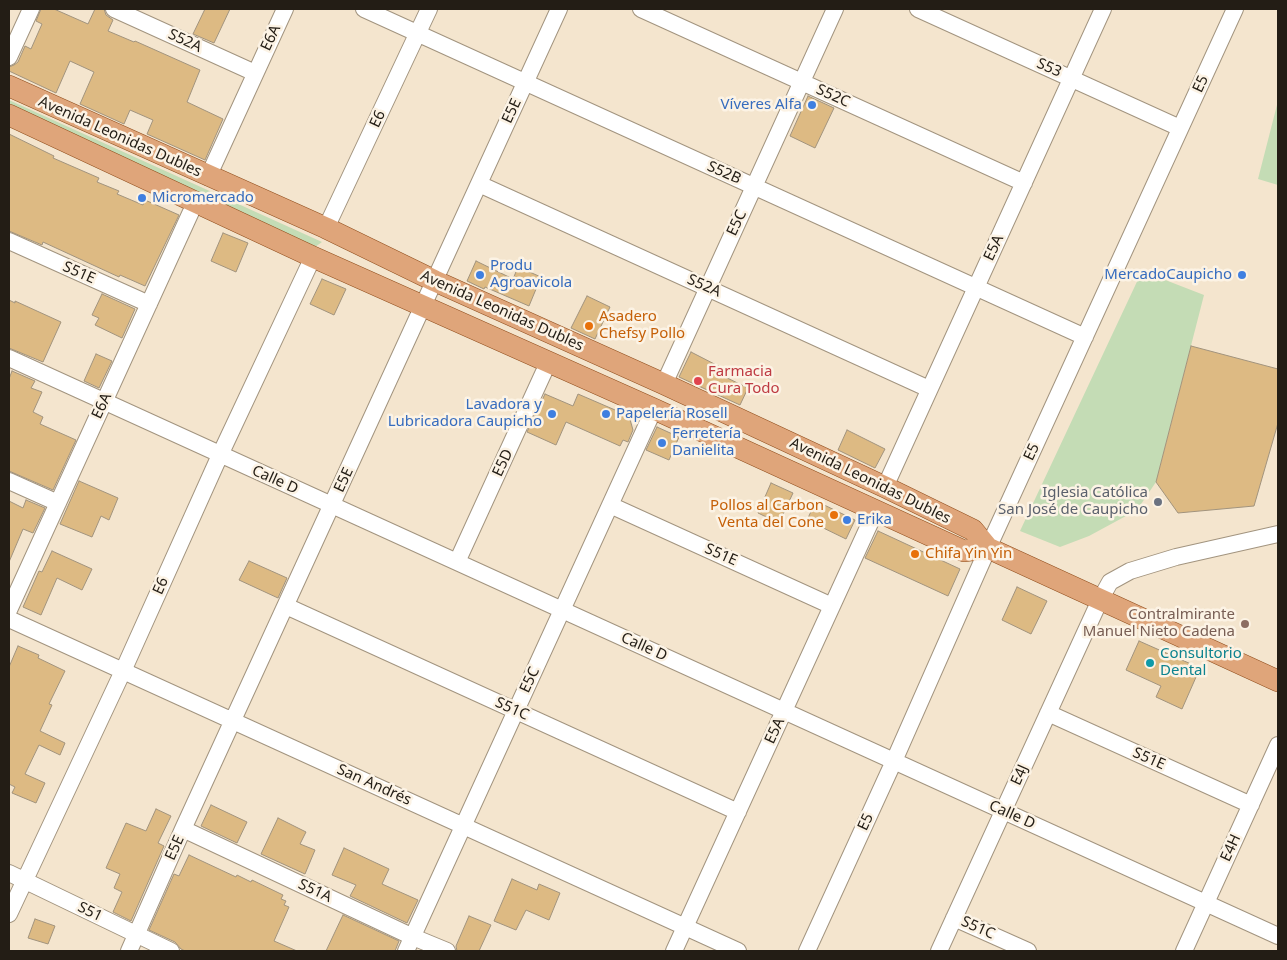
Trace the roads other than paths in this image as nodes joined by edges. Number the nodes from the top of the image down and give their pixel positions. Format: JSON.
{"nodes":[{"id":1,"x":31,"y":9,"type":"edge"},
{"id":2,"x":114,"y":9,"type":"edge"},
{"id":3,"x":285,"y":9,"type":"edge"},
{"id":4,"x":364,"y":9,"type":"edge"},
{"id":5,"x":429,"y":9,"type":"edge"},
{"id":6,"x":559,"y":9,"type":"edge"},
{"id":7,"x":641,"y":9,"type":"edge"},
{"id":8,"x":836,"y":9,"type":"edge"},
{"id":9,"x":918,"y":9,"type":"edge"},
{"id":10,"x":1103,"y":9,"type":"edge"},
{"id":11,"x":1235,"y":9,"type":"edge"},
{"id":12,"x":419,"y":34,"type":"junction"},
{"id":13,"x":9,"y":56,"type":"edge"},
{"id":14,"x":255,"y":73,"type":"junction"},
{"id":15,"x":1071,"y":79,"type":"junction"},
{"id":16,"x":526,"y":82,"type":"junction"},
{"id":17,"x":802,"y":82,"type":"junction"},
{"id":18,"x":9,"y":86,"type":"edge"},
{"id":19,"x":9,"y":115,"type":"edge"},
{"id":20,"x":1180,"y":128,"type":"junction"},
{"id":21,"x":208,"y":177,"type":"junction"},
{"id":22,"x":1024,"y":183,"type":"junction"},
{"id":23,"x":479,"y":184,"type":"junction"},
{"id":24,"x":754,"y":186,"type":"junction"},
{"id":25,"x":195,"y":203,"type":"junction"},
{"id":26,"x":326,"y":228,"type":"junction"},
{"id":27,"x":9,"y":241,"type":"edge"},
{"id":28,"x":313,"y":257,"type":"junction"},
{"id":29,"x":435,"y":281,"type":"junction"},
{"id":30,"x":976,"y":287,"type":"junction"},
{"id":31,"x":708,"y":288,"type":"junction"},
{"id":32,"x":149,"y":304,"type":"junction"},
{"id":33,"x":423,"y":306,"type":"junction"},
{"id":34,"x":1085,"y":337,"type":"junction"},
{"id":35,"x":9,"y":358,"type":"edge"},
{"id":36,"x":548,"y":363,"type":"junction"},
{"id":37,"x":664,"y":384,"type":"junction"},
{"id":38,"x":929,"y":389,"type":"junction"},
{"id":39,"x":104,"y":402,"type":"junction"},
{"id":40,"x":654,"y":409,"type":"junction"},
{"id":41,"x":220,"y":455,"type":"junction"},
{"id":42,"x":9,"y":481,"type":"edge"},
{"id":43,"x":885,"y":487,"type":"junction"},
{"id":44,"x":58,"y":503,"type":"junction"},
{"id":45,"x":332,"y":505,"type":"junction"},
{"id":46,"x":610,"y":505,"type":"junction"},
{"id":47,"x":876,"y":510,"type":"junction"},
{"id":48,"x":1278,"y":534,"type":"edge"},
{"id":49,"x":988,"y":548,"type":"junction"},
{"id":50,"x":457,"y":562,"type":"junction"},
{"id":51,"x":1100,"y":600,"type":"junction"},
{"id":52,"x":286,"y":606,"type":"junction"},
{"id":53,"x":832,"y":606,"type":"junction"},
{"id":54,"x":9,"y":610,"type":"edge"},
{"id":55,"x":562,"y":610,"type":"junction"},
{"id":56,"x":9,"y":619,"type":"edge"},
{"id":57,"x":123,"y":672,"type":"junction"},
{"id":58,"x":1278,"y":681,"type":"edge"},
{"id":59,"x":516,"y":711,"type":"junction"},
{"id":60,"x":784,"y":711,"type":"junction"},
{"id":61,"x":1048,"y":713,"type":"junction"},
{"id":62,"x":233,"y":722,"type":"junction"},
{"id":63,"x":1278,"y":746,"type":"edge"},
{"id":64,"x":894,"y":761,"type":"junction"},
{"id":65,"x":1251,"y":805,"type":"junction"},
{"id":66,"x":1004,"y":811,"type":"junction"},
{"id":67,"x":738,"y":812,"type":"junction"},
{"id":68,"x":463,"y":826,"type":"junction"},
{"id":69,"x":184,"y":829,"type":"junction"},
{"id":70,"x":9,"y":873,"type":"edge"},
{"id":71,"x":25,"y":880,"type":"junction"},
{"id":72,"x":1206,"y":903,"type":"junction"},
{"id":73,"x":9,"y":914,"type":"edge"},
{"id":74,"x":954,"y":918,"type":"junction"},
{"id":75,"x":685,"y":927,"type":"junction"},
{"id":76,"x":136,"y":936,"type":"junction"},
{"id":77,"x":1278,"y":936,"type":"edge"},
{"id":78,"x":410,"y":944,"type":"edge"},
{"id":79,"x":130,"y":951,"type":"edge"},
{"id":80,"x":171,"y":951,"type":"edge"},
{"id":81,"x":447,"y":951,"type":"edge"},
{"id":82,"x":674,"y":951,"type":"edge"},
{"id":83,"x":738,"y":951,"type":"edge"},
{"id":84,"x":806,"y":951,"type":"edge"},
{"id":85,"x":939,"y":951,"type":"edge"},
{"id":86,"x":1028,"y":951,"type":"edge"},
{"id":87,"x":1184,"y":951,"type":"edge"}],
"edges":[{"from":1,"to":13,"type":"street"},
{"from":2,"to":14,"type":"street","name":"S52A"},
{"from":3,"to":14,"type":"street","name":"E6A"},
{"from":4,"to":12,"type":"street","name":"S52B"},
{"from":5,"to":12,"type":"street","name":"E6"},
{"from":6,"to":16,"type":"street","name":"E5E"},
{"from":7,"to":17,"type":"street","name":"S52C"},
{"from":8,"to":17,"type":"street","name":"E5C"},
{"from":9,"to":15,"type":"street","name":"S53"},
{"from":10,"to":15,"type":"street","name":"E5A"},
{"from":11,"to":20,"type":"street","name":"E5"},
{"from":12,"to":16,"type":"street","name":"S52B"},
{"from":12,"to":26,"type":"street","name":"E6"},
{"from":14,"to":21,"type":"street","name":"E6A"},
{"from":15,"to":20,"type":"street","name":"S53"},
{"from":15,"to":22,"type":"street","name":"E5A"},
{"from":16,"to":23,"type":"street","name":"E5E"},
{"from":16,"to":24,"type":"street","name":"S52B"},
{"from":17,"to":22,"type":"street","name":"S52C"},
{"from":17,"to":24,"type":"street","name":"E5C"},
{"from":18,"to":21,"type":"main road","name":"Avenida Leonidas Dubles"},
{"from":19,"to":25,"type":"main road","name":"Avenida Leonidas Dubles"},
{"from":20,"to":34,"type":"street","name":"E5"},
{"from":21,"to":26,"type":"main road","name":"Avenida Leonidas Dubles"},
{"from":22,"to":30,"type":"street","name":"E5A"},
{"from":23,"to":29,"type":"street","name":"E5E"},
{"from":23,"to":31,"type":"street","name":"S52A"},
{"from":24,"to":30,"type":"street","name":"S52B"},
{"from":24,"to":31,"type":"street","name":"E5C"},
{"from":25,"to":28,"type":"main road","name":"Avenida Leonidas Dubles"},
{"from":25,"to":32,"type":"street","name":"E6A"},
{"from":26,"to":29,"type":"main road","name":"Avenida Leonidas Dubles"},
{"from":27,"to":32,"type":"street","name":"S51E"},
{"from":28,"to":33,"type":"main road","name":"Avenida Leonidas Dubles"},
{"from":28,"to":41,"type":"street","name":"E6"},
{"from":29,"to":33,"type":"street","name":"E5E"},
{"from":29,"to":37,"type":"main road","name":"Avenida Leonidas Dubles"},
{"from":30,"to":34,"type":"street","name":"S52B"},
{"from":30,"to":38,"type":"street","name":"E5A"},
{"from":31,"to":37,"type":"street","name":"E5C"},
{"from":31,"to":38,"type":"street","name":"S52A"},
{"from":32,"to":39,"type":"street","name":"E6A"},
{"from":33,"to":36,"type":"main road","name":"Avenida Leonidas Dubles"},
{"from":33,"to":45,"type":"street","name":"E5E"},
{"from":34,"to":49,"type":"street","name":"E5"},
{"from":35,"to":39,"type":"street","name":"Calle D"},
{"from":36,"to":40,"type":"main road","name":"Avenida Leonidas Dubles"},
{"from":36,"to":50,"type":"street","name":"E5D"},
{"from":37,"to":43,"type":"main road","name":"Avenida Leonidas Dubles"},
{"from":38,"to":43,"type":"street","name":"E5A"},
{"from":39,"to":41,"type":"street","name":"Calle D"},
{"from":39,"to":44,"type":"street","name":"E6A"},
{"from":40,"to":46,"type":"street","name":"E5C"},
{"from":40,"to":47,"type":"main road","name":"Avenida Leonidas Dubles"},
{"from":41,"to":45,"type":"street","name":"Calle D"},
{"from":41,"to":57,"type":"street","name":"E6"},
{"from":42,"to":44,"type":"street"},
{"from":43,"to":49,"type":"main road","name":"Avenida Leonidas Dubles"},
{"from":44,"to":54,"type":"street","name":"E6A"},
{"from":45,"to":50,"type":"street","name":"Calle D"},
{"from":45,"to":52,"type":"street","name":"E5E"},
{"from":46,"to":53,"type":"street","name":"S51E"},
{"from":46,"to":55,"type":"street","name":"E5C"},
{"from":47,"to":49,"type":"main road","name":"Avenida Leonidas Dubles"},
{"from":47,"to":53,"type":"street","name":"E5A"},
{"from":48,"to":51,"type":"street","name":"E4J"},
{"from":49,"to":51,"type":"main road","name":"Avenida Leonidas Dubles"},
{"from":49,"to":64,"type":"street","name":"E5"},
{"from":50,"to":55,"type":"street","name":"Calle D"},
{"from":51,"to":58,"type":"main road","name":"Avenida Leonidas Dubles"},
{"from":51,"to":61,"type":"street","name":"E4J"},
{"from":52,"to":59,"type":"street","name":"S51C"},
{"from":52,"to":62,"type":"street","name":"E5E"},
{"from":53,"to":60,"type":"street","name":"E5A"},
{"from":55,"to":59,"type":"street","name":"E5C"},
{"from":55,"to":60,"type":"street","name":"Calle D"},
{"from":56,"to":57,"type":"street","name":"San Andrés"},
{"from":57,"to":62,"type":"street","name":"San Andrés"},
{"from":57,"to":71,"type":"street","name":"E6"},
{"from":59,"to":67,"type":"street","name":"S51C"},
{"from":59,"to":68,"type":"street","name":"E5C"},
{"from":60,"to":64,"type":"street","name":"Calle D"},
{"from":60,"to":67,"type":"street","name":"E5A"},
{"from":61,"to":65,"type":"street","name":"S51E"},
{"from":61,"to":66,"type":"street","name":"E4J"},
{"from":62,"to":68,"type":"street","name":"San Andrés"},
{"from":62,"to":69,"type":"street","name":"E5E"},
{"from":63,"to":65,"type":"street","name":"E4H"},
{"from":64,"to":66,"type":"street","name":"Calle D"},
{"from":64,"to":84,"type":"street","name":"E5"},
{"from":65,"to":72,"type":"street","name":"E4H"},
{"from":66,"to":72,"type":"street","name":"Calle D"},
{"from":66,"to":74,"type":"street","name":"E4J"},
{"from":67,"to":75,"type":"street","name":"E5A"},
{"from":68,"to":75,"type":"street","name":"San Andrés"},
{"from":68,"to":78,"type":"street","name":"E5C"},
{"from":69,"to":76,"type":"street","name":"E5E"},
{"from":69,"to":78,"type":"street","name":"S51A"},
{"from":70,"to":71,"type":"street","name":"S51"},
{"from":71,"to":73,"type":"street","name":"E6"},
{"from":71,"to":76,"type":"street","name":"S51"},
{"from":72,"to":77,"type":"street","name":"Calle D"},
{"from":72,"to":87,"type":"street","name":"E4H"},
{"from":74,"to":85,"type":"street","name":"E4J"},
{"from":74,"to":86,"type":"street","name":"S51C"},
{"from":75,"to":82,"type":"street","name":"E5A"},
{"from":75,"to":83,"type":"street","name":"San Andrés"},
{"from":76,"to":79,"type":"street","name":"E5E"},
{"from":76,"to":80,"type":"street","name":"S51"},
{"from":78,"to":81,"type":"street","name":"S51A"}]}
